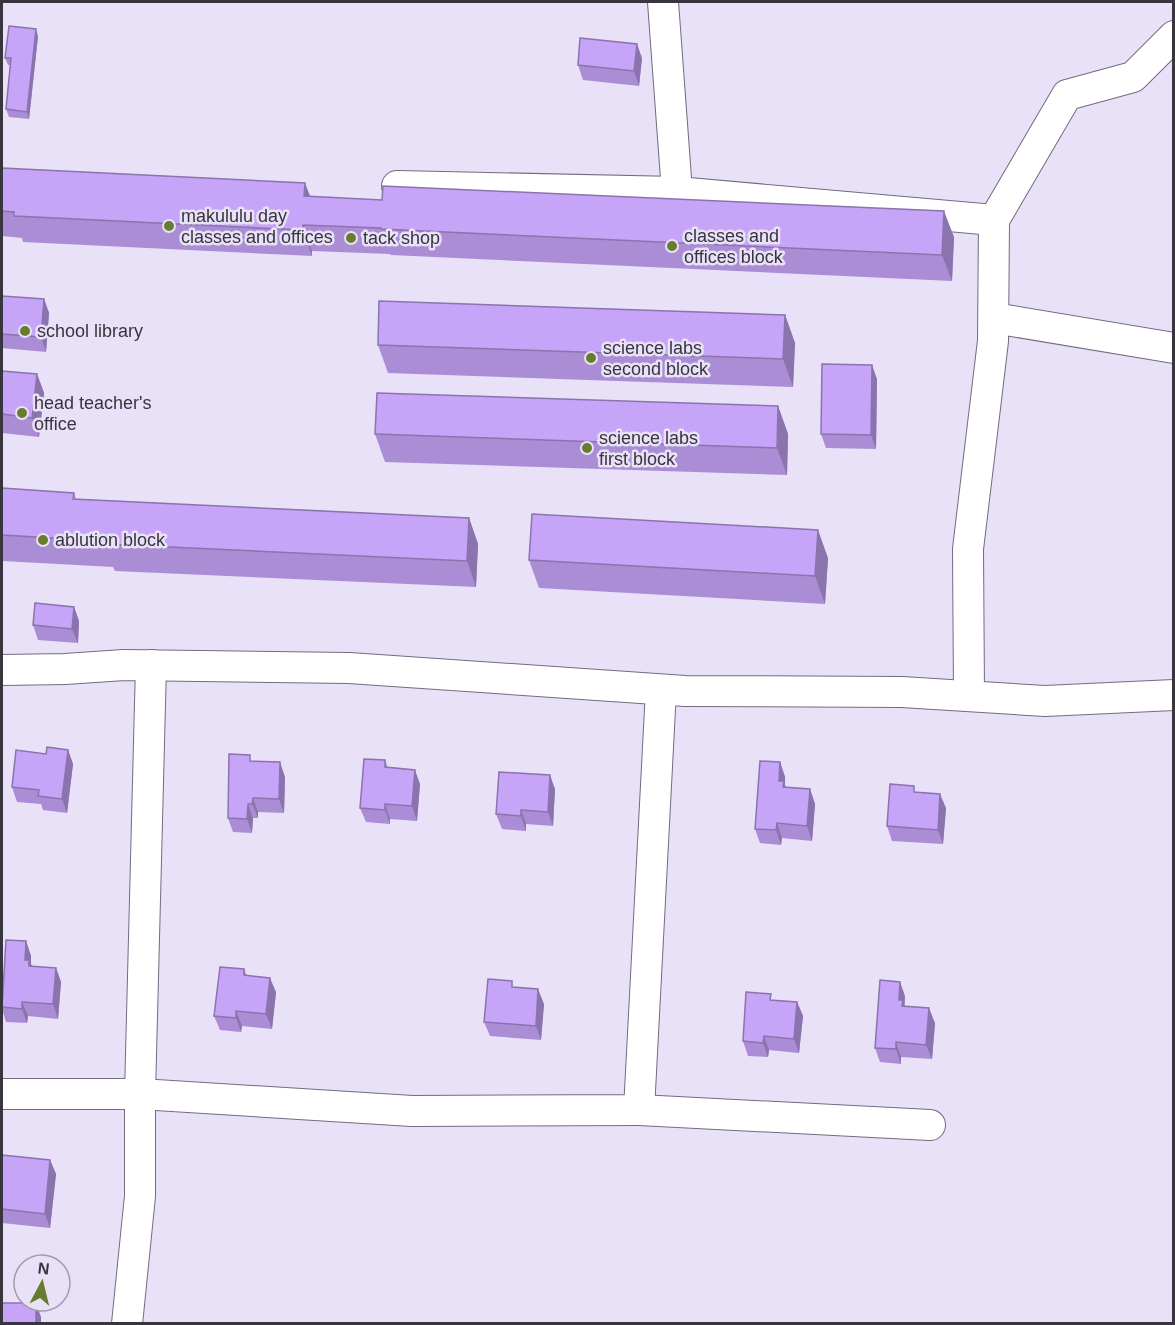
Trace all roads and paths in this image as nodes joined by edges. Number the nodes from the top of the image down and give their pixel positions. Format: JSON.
{"nodes":[{"id":1,"x":663,"y":2,"type":"edge"},
{"id":2,"x":1173,"y":36,"type":"edge"},
{"id":3,"x":397,"y":186,"type":"edge"},
{"id":4,"x":676,"y":192,"type":"junction"},
{"id":5,"x":994,"y":220,"type":"junction"},
{"id":6,"x":993,"y":318,"type":"junction"},
{"id":7,"x":1173,"y":348,"type":"edge"},
{"id":8,"x":151,"y":665,"type":"junction"},
{"id":9,"x":2,"y":669,"type":"edge"},
{"id":10,"x":661,"y":690,"type":"junction"},
{"id":11,"x":1173,"y":695,"type":"edge"},
{"id":12,"x":969,"y":696,"type":"junction"},
{"id":13,"x":2,"y":1094,"type":"edge"},
{"id":14,"x":140,"y":1094,"type":"junction"},
{"id":15,"x":639,"y":1110,"type":"junction"},
{"id":16,"x":930,"y":1125,"type":"dead end"},
{"id":17,"x":127,"y":1323,"type":"edge"}],
"edges":[{"from":1,"to":4,"type":"street"},
{"from":2,"to":5,"type":"street"},
{"from":3,"to":4,"type":"street"},
{"from":4,"to":5,"type":"street"},
{"from":5,"to":6,"type":"street"},
{"from":6,"to":7,"type":"street"},
{"from":6,"to":12,"type":"street"},
{"from":8,"to":9,"type":"street"},
{"from":8,"to":10,"type":"street"},
{"from":8,"to":14,"type":"street"},
{"from":10,"to":12,"type":"street"},
{"from":10,"to":15,"type":"street"},
{"from":11,"to":12,"type":"street"},
{"from":13,"to":14,"type":"street"},
{"from":14,"to":15,"type":"street"},
{"from":14,"to":17,"type":"street"},
{"from":15,"to":16,"type":"street"}]}
